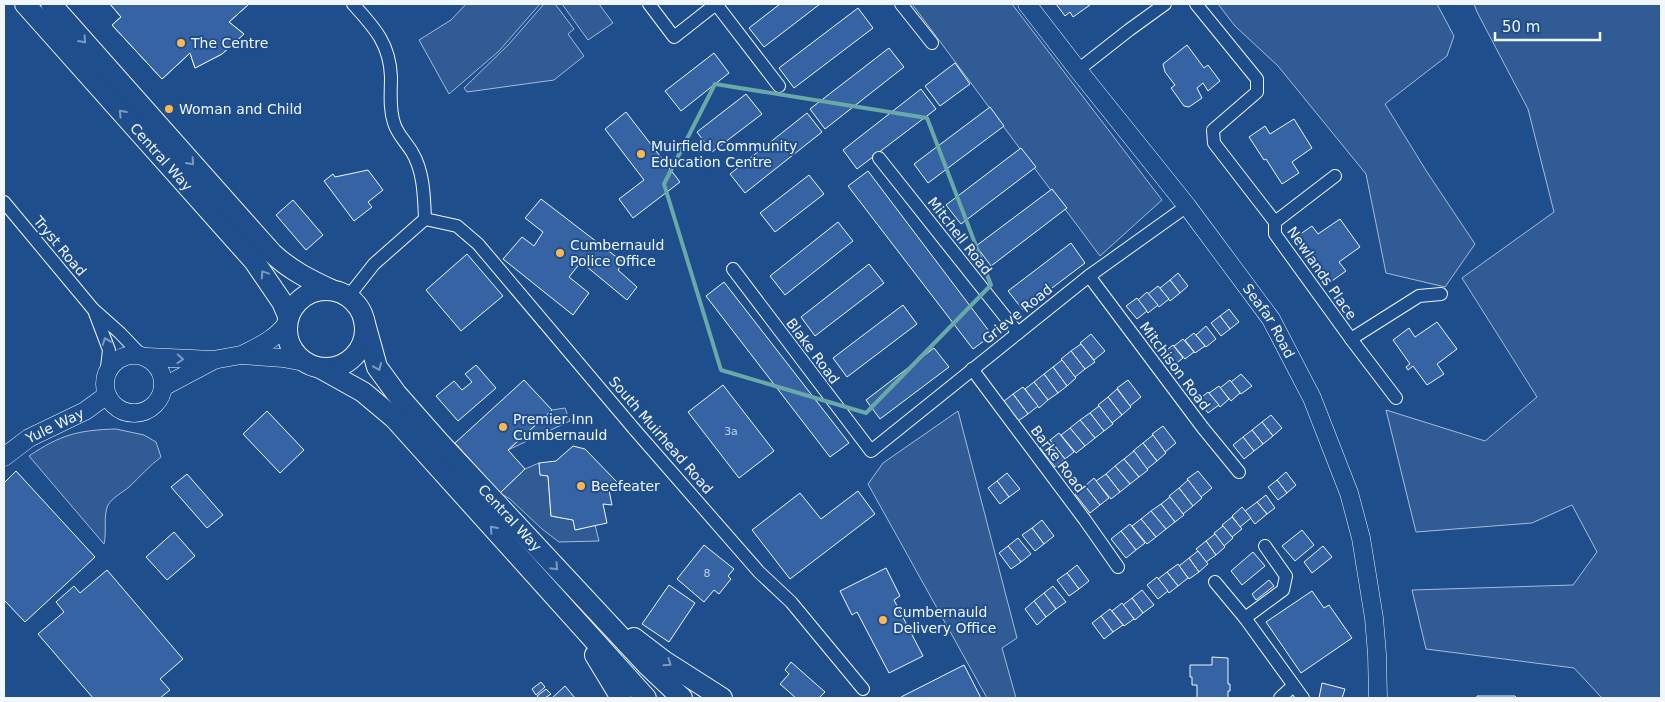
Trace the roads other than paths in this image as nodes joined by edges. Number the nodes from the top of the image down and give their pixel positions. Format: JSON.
{"nodes":[{"id":1,"x":25,"y":4,"type":"edge"},
{"id":2,"x":51,"y":4,"type":"edge"},
{"id":3,"x":353,"y":4,"type":"edge"},
{"id":4,"x":649,"y":4,"type":"edge"},
{"id":5,"x":901,"y":4,"type":"edge"},
{"id":6,"x":1027,"y":4,"type":"edge"},
{"id":7,"x":1165,"y":4,"type":"edge"},
{"id":8,"x":1196,"y":4,"type":"edge"},
{"id":9,"x":932,"y":43,"type":"dead end"},
{"id":10,"x":1078,"y":70,"type":"junction"},
{"id":11,"x":780,"y":86,"type":"dead end"},
{"id":12,"x":878,"y":158,"type":"dead end"},
{"id":13,"x":1335,"y":176,"type":"dead end"},
{"id":14,"x":4,"y":202,"type":"edge"},
{"id":15,"x":1187,"y":206,"type":"junction"},
{"id":16,"x":425,"y":219,"type":"junction"},
{"id":17,"x":1275,"y":222,"type":"junction"},
{"id":18,"x":733,"y":269,"type":"dead end"},
{"id":19,"x":1089,"y":276,"type":"junction"},
{"id":20,"x":340,"y":293,"type":"junction"},
{"id":21,"x":1440,"y":294,"type":"dead end"},
{"id":22,"x":93,"y":308,"type":"junction"},
{"id":23,"x":287,"y":320,"type":"junction"},
{"id":24,"x":364,"y":320,"type":"junction"},
{"id":25,"x":1018,"y":333,"type":"junction"},
{"id":26,"x":1350,"y":339,"type":"junction"},
{"id":27,"x":241,"y":355,"type":"junction"},
{"id":28,"x":144,"y":356,"type":"junction"},
{"id":29,"x":213,"y":360,"type":"junction"},
{"id":30,"x":312,"y":365,"type":"junction"},
{"id":31,"x":972,"y":369,"type":"junction"},
{"id":32,"x":106,"y":376,"type":"junction"},
{"id":33,"x":164,"y":387,"type":"junction"},
{"id":34,"x":107,"y":394,"type":"junction"},
{"id":35,"x":1396,"y":398,"type":"dead end"},
{"id":36,"x":871,"y":450,"type":"joint"},
{"id":37,"x":4,"y":458,"type":"edge"},
{"id":38,"x":1239,"y":472,"type":"dead end"},
{"id":39,"x":1265,"y":546,"type":"dead end"},
{"id":40,"x":1118,"y":567,"type":"dead end"},
{"id":41,"x":1215,"y":582,"type":"dead end"},
{"id":42,"x":587,"y":601,"type":"junction"},
{"id":43,"x":573,"y":617,"type":"junction"},
{"id":44,"x":1244,"y":618,"type":"junction"},
{"id":45,"x":1293,"y":686,"type":"junction"},
{"id":46,"x":863,"y":689,"type":"dead end"},
{"id":47,"x":622,"y":698,"type":"edge"},
{"id":48,"x":646,"y":698,"type":"edge"},
{"id":49,"x":682,"y":698,"type":"edge"},
{"id":50,"x":722,"y":698,"type":"edge"},
{"id":51,"x":1280,"y":698,"type":"edge"},
{"id":52,"x":1303,"y":698,"type":"edge"},
{"id":53,"x":1378,"y":698,"type":"edge"}],
"edges":[{"from":23,"to":1,"type":"main road","name":"Central Way","one_way":true},
{"from":2,"to":20,"type":"main road","name":"Central Way","one_way":true},
{"from":3,"to":16,"type":"street"},
{"from":4,"to":11,"type":"street"},
{"from":5,"to":9,"type":"street"},
{"from":6,"to":10,"type":"street","name":"Seafar Road"},
{"from":7,"to":10,"type":"street"},
{"from":8,"to":17,"type":"street","name":"Newlands Place"},
{"from":10,"to":15,"type":"street","name":"Seafar Road"},
{"from":12,"to":25,"type":"street","name":"Mitchell Road"},
{"from":13,"to":17,"type":"street","name":"Newlands Place"},
{"from":14,"to":22,"type":"street","name":"Tryst Road"},
{"from":15,"to":19,"type":"street","name":"Grieve Road"},
{"from":15,"to":53,"type":"street","name":"Seafar Road"},
{"from":16,"to":20,"type":"street"},
{"from":16,"to":46,"type":"street","name":"South Muirhead Road"},
{"from":17,"to":26,"type":"street","name":"Newlands Place"},
{"from":18,"to":36,"type":"street","name":"Blake Road"},
{"from":19,"to":25,"type":"street","name":"Grieve Road"},
{"from":19,"to":38,"type":"street","name":"Mitchison Road"},
{"from":20,"to":23,"type":"main road"},
{"from":20,"to":24,"type":"main road"},
{"from":21,"to":26,"type":"street","name":"Newlands Place"},
{"from":22,"to":28,"type":"street","name":"Tryst Road"},
{"from":32,"to":22,"type":"street","name":"Tryst Road","one_way":true},
{"from":23,"to":27,"type":"street"},
{"from":23,"to":30,"type":"main road"},
{"from":24,"to":30,"type":"main road"},
{"from":24,"to":42,"type":"main road","name":"Central Way","one_way":true},
{"from":25,"to":31,"type":"street","name":"Grieve Road"},
{"from":26,"to":35,"type":"street","name":"Newlands Place"},
{"from":27,"to":29,"type":"street"},
{"from":27,"to":30,"type":"street"},
{"from":28,"to":29,"type":"street","one_way":true},
{"from":28,"to":32,"type":"street"},
{"from":28,"to":33,"type":"street"},
{"from":29,"to":33,"type":"street"},
{"from":43,"to":30,"type":"main road","name":"Central Way","one_way":true},
{"from":31,"to":36,"type":"street","name":"Grieve Road"},
{"from":31,"to":40,"type":"street","name":"Barke Road"},
{"from":32,"to":34,"type":"street"},
{"from":33,"to":34,"type":"street"},
{"from":34,"to":37,"type":"street","name":"Yule Way"},
{"from":39,"to":44,"type":"street"},
{"from":41,"to":44,"type":"street"},
{"from":42,"to":49,"type":"main road","name":"Central Way"},
{"from":42,"to":50,"type":"main road","one_way":true},
{"from":43,"to":47,"type":"main road"},
{"from":43,"to":48,"type":"main road","name":"Central Way"},
{"from":44,"to":45,"type":"street"},
{"from":45,"to":51,"type":"street"},
{"from":45,"to":52,"type":"street"}]}
